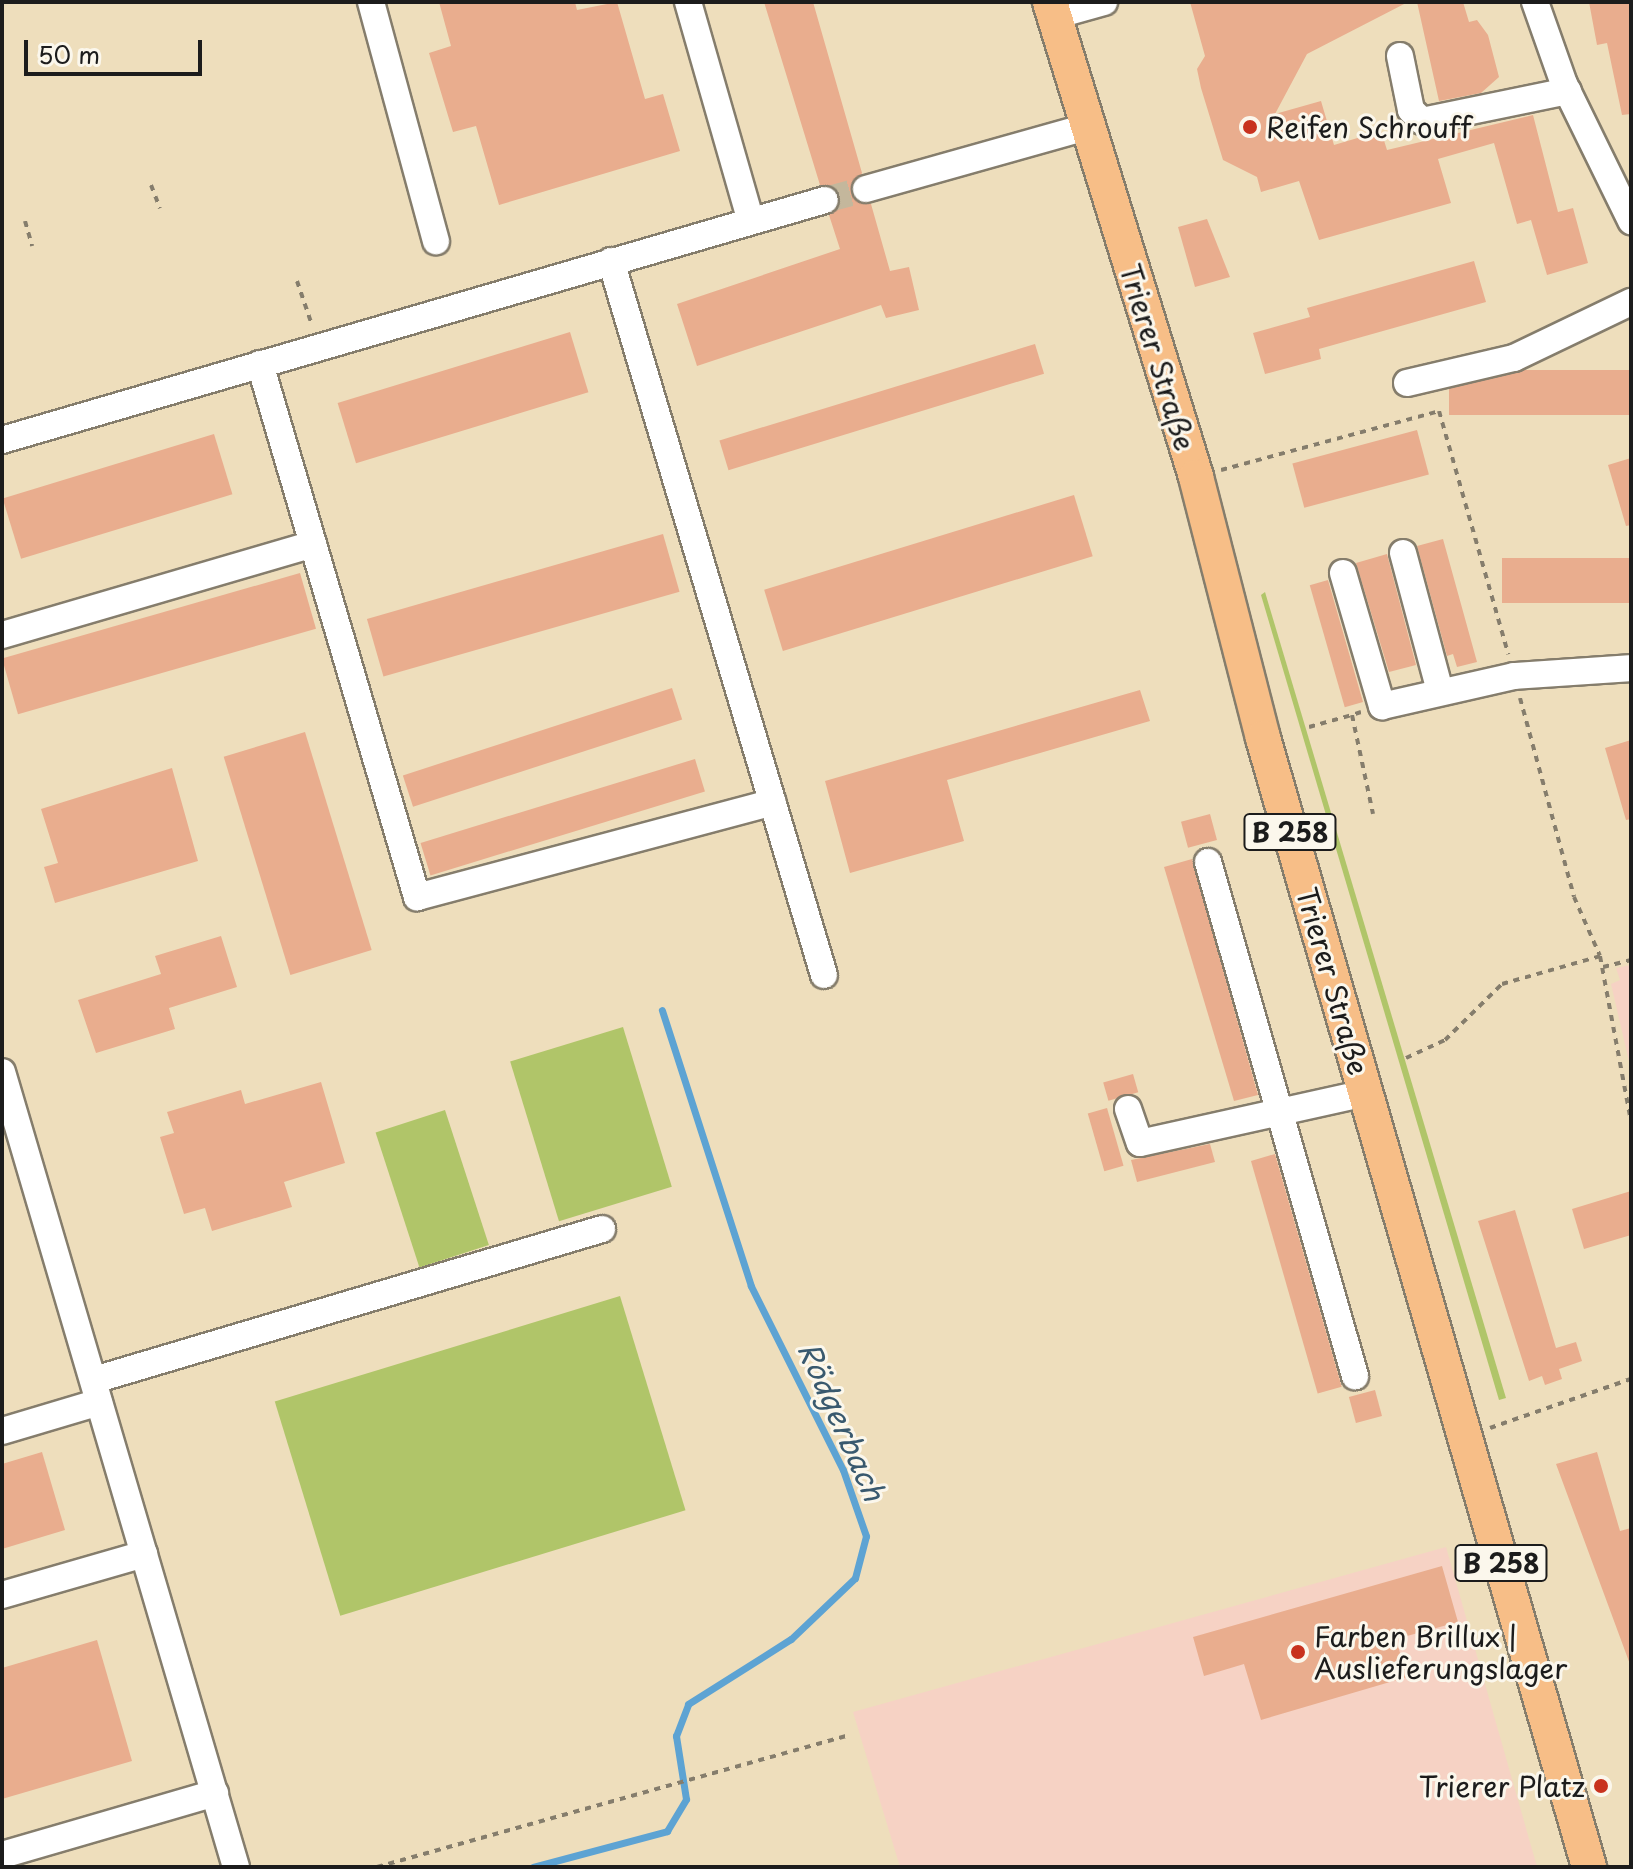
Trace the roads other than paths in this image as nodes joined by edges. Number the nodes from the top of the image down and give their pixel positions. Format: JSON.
{"nodes":[{"id":1,"x":371,"y":2,"type":"edge"},
{"id":2,"x":688,"y":2,"type":"edge"},
{"id":3,"x":1104,"y":2,"type":"edge"},
{"id":4,"x":1535,"y":2,"type":"edge"},
{"id":5,"x":1052,"y":9,"type":"edge"},
{"id":6,"x":1400,"y":56,"type":"dead end"},
{"id":7,"x":1568,"y":91,"type":"junction"},
{"id":8,"x":1086,"y":127,"type":"junction"},
{"id":9,"x":866,"y":189,"type":"tunnel mouth"},
{"id":10,"x":825,"y":200,"type":"tunnel mouth"},
{"id":11,"x":751,"y":221,"type":"junction"},
{"id":12,"x":1631,"y":221,"type":"edge"},
{"id":13,"x":436,"y":241,"type":"dead end"},
{"id":14,"x":611,"y":261,"type":"junction"},
{"id":15,"x":1631,"y":302,"type":"edge"},
{"id":16,"x":260,"y":364,"type":"junction"},
{"id":17,"x":1407,"y":383,"type":"dead end"},
{"id":18,"x":2,"y":440,"type":"edge"},
{"id":19,"x":313,"y":544,"type":"junction"},
{"id":20,"x":1403,"y":553,"type":"dead end"},
{"id":21,"x":1343,"y":573,"type":"dead end"},
{"id":22,"x":2,"y":635,"type":"edge"},
{"id":23,"x":1631,"y":668,"type":"edge"},
{"id":24,"x":1440,"y":691,"type":"junction"},
{"id":25,"x":773,"y":802,"type":"junction"},
{"id":26,"x":1208,"y":862,"type":"dead end"},
{"id":27,"x":824,"y":975,"type":"dead end"},
{"id":28,"x":2,"y":1072,"type":"edge"},
{"id":29,"x":1365,"y":1093,"type":"junction"},
{"id":30,"x":1128,"y":1109,"type":"dead end"},
{"id":31,"x":1280,"y":1113,"type":"junction"},
{"id":32,"x":12,"y":1148,"type":"edge"},
{"id":33,"x":602,"y":1229,"type":"dead end"},
{"id":34,"x":1355,"y":1376,"type":"dead end"},
{"id":35,"x":97,"y":1391,"type":"junction"},
{"id":36,"x":2,"y":1431,"type":"edge"},
{"id":37,"x":144,"y":1554,"type":"junction"},
{"id":38,"x":2,"y":1595,"type":"edge"},
{"id":39,"x":215,"y":1793,"type":"junction"},
{"id":40,"x":2,"y":1855,"type":"edge"},
{"id":41,"x":236,"y":1867,"type":"edge"},
{"id":42,"x":1589,"y":1867,"type":"edge"}],
"edges":[{"from":1,"to":13,"type":"street"},
{"from":2,"to":11,"type":"street"},
{"from":3,"to":5,"type":"street"},
{"from":4,"to":7,"type":"street"},
{"from":5,"to":8,"type":"main road","name":"Trierer Straße","number":"B 258"},
{"from":6,"to":7,"type":"street"},
{"from":7,"to":12,"type":"street"},
{"from":8,"to":9,"type":"street"},
{"from":8,"to":29,"type":"main road","name":"Trierer Straße","number":"B 258"},
{"from":10,"to":11,"type":"street"},
{"from":11,"to":14,"type":"street"},
{"from":14,"to":16,"type":"street"},
{"from":14,"to":25,"type":"street"},
{"from":15,"to":17,"type":"street"},
{"from":16,"to":18,"type":"street"},
{"from":16,"to":19,"type":"street"},
{"from":19,"to":22,"type":"street"},
{"from":19,"to":25,"type":"street"},
{"from":20,"to":24,"type":"street"},
{"from":21,"to":24,"type":"street"},
{"from":23,"to":24,"type":"street"},
{"from":25,"to":27,"type":"street"},
{"from":26,"to":31,"type":"street"},
{"from":28,"to":32,"type":"street"},
{"from":29,"to":31,"type":"street"},
{"from":29,"to":42,"type":"main road","name":"Trierer Straße","number":"B 258"},
{"from":30,"to":31,"type":"street"},
{"from":31,"to":34,"type":"street"},
{"from":32,"to":35,"type":"street"},
{"from":33,"to":35,"type":"street"},
{"from":35,"to":36,"type":"street"},
{"from":35,"to":37,"type":"street"},
{"from":37,"to":38,"type":"street"},
{"from":37,"to":39,"type":"street"},
{"from":39,"to":40,"type":"street"},
{"from":39,"to":41,"type":"street"}]}
